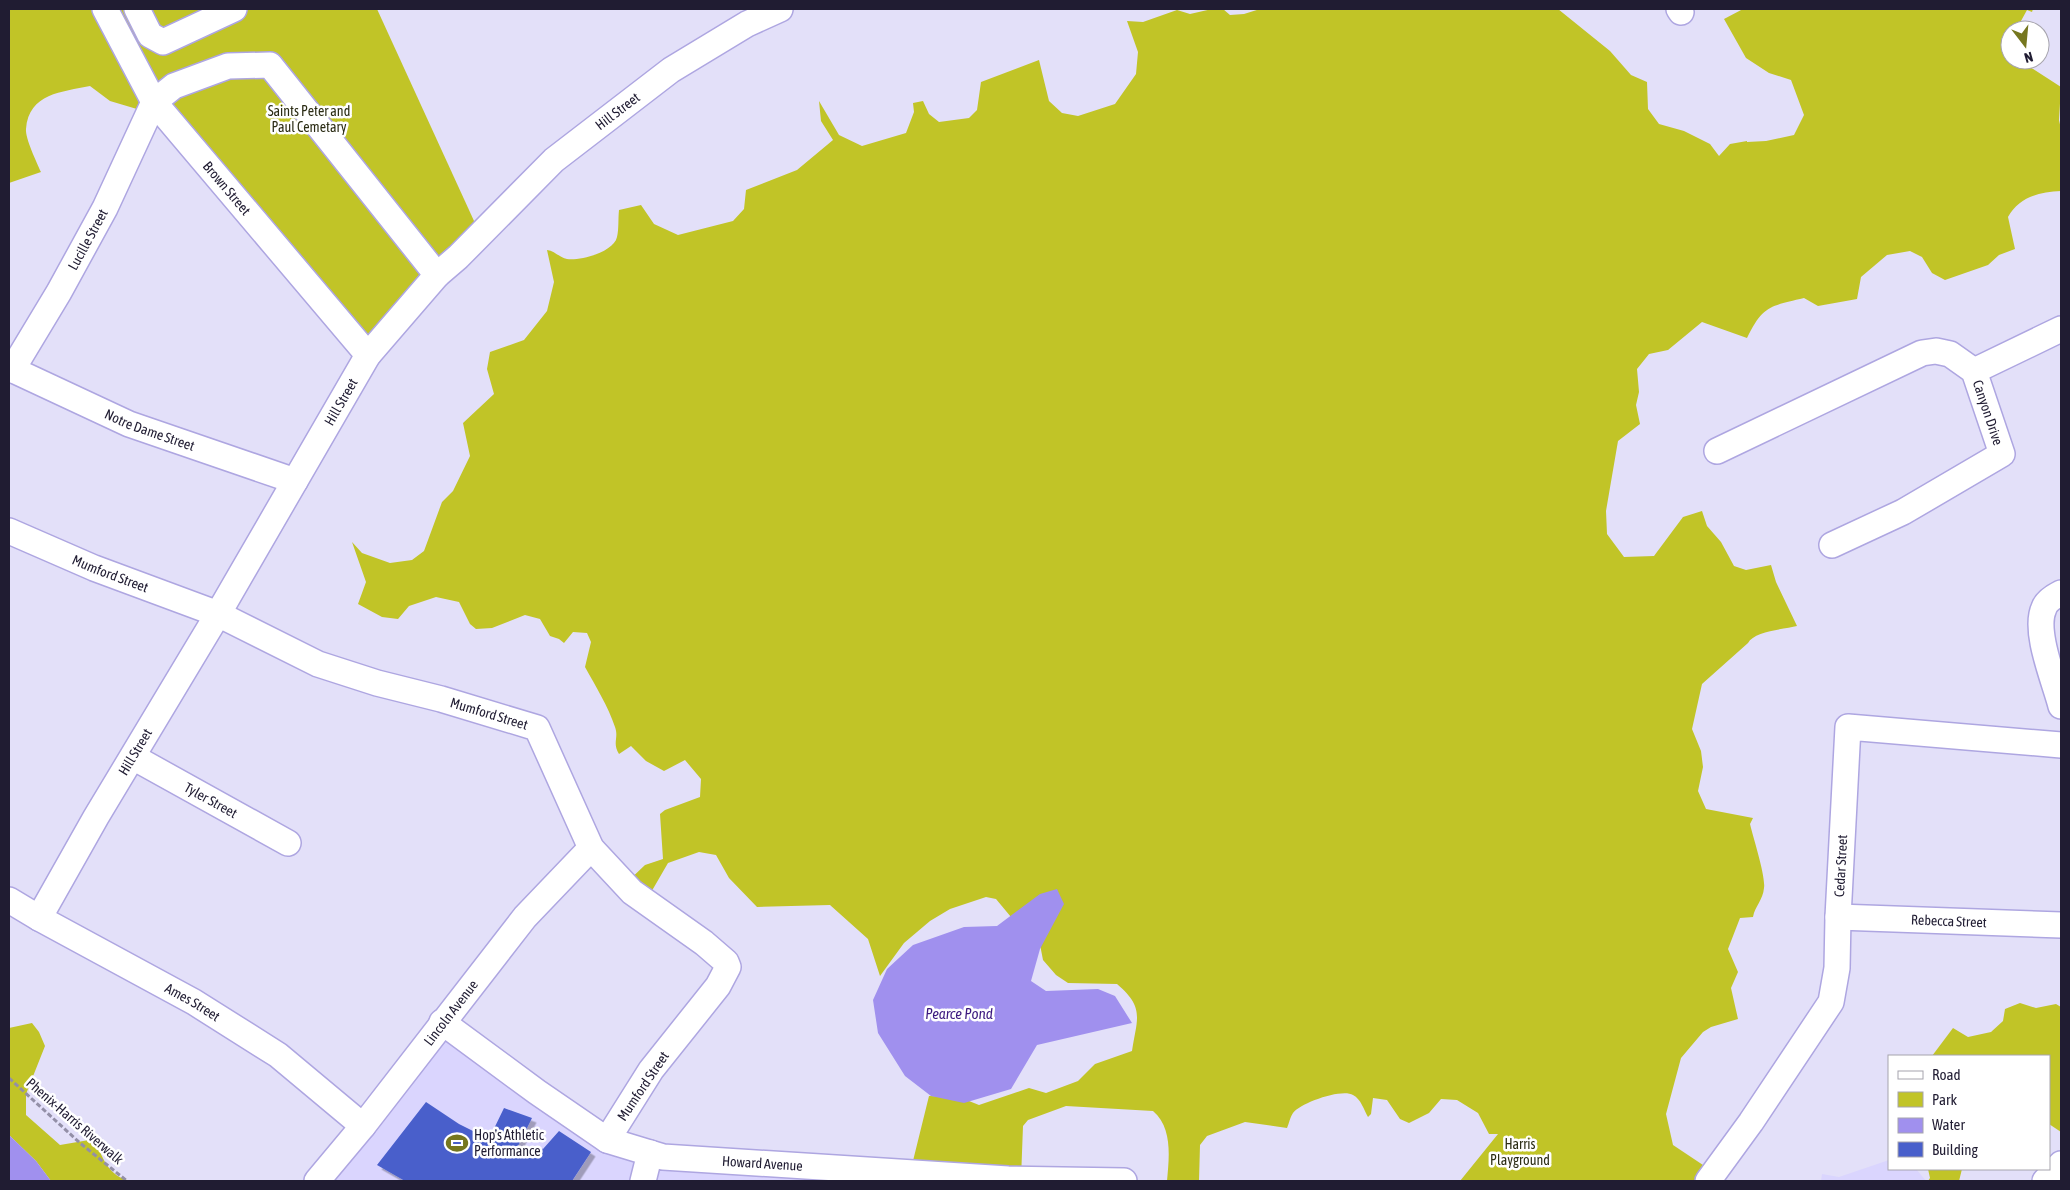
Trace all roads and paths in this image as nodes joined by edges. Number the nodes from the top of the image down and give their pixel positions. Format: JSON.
{"nodes":[{"id":1,"x":105,"y":9,"type":"edge"},
{"id":2,"x":137,"y":9,"type":"edge"},
{"id":3,"x":234,"y":9,"type":"edge"},
{"id":4,"x":780,"y":9,"type":"edge"},
{"id":5,"x":744,"y":16,"type":"edge"},
{"id":6,"x":154,"y":102,"type":"junction"},
{"id":7,"x":437,"y":275,"type":"junction"},
{"id":8,"x":2061,"y":329,"type":"edge"},
{"id":9,"x":368,"y":354,"type":"junction"},
{"id":10,"x":10,"y":369,"type":"edge"},
{"id":11,"x":1974,"y":371,"type":"junction"},
{"id":12,"x":1717,"y":451,"type":"dead end"},
{"id":13,"x":295,"y":480,"type":"junction"},
{"id":14,"x":9,"y":532,"type":"edge"},
{"id":15,"x":1832,"y":545,"type":"dead end"},
{"id":16,"x":2061,"y":593,"type":"edge"},
{"id":17,"x":218,"y":614,"type":"junction"},
{"id":18,"x":2061,"y":706,"type":"edge"},
{"id":19,"x":2061,"y":745,"type":"edge"},
{"id":20,"x":133,"y":757,"type":"junction"},
{"id":21,"x":288,"y":843,"type":"dead end"},
{"id":22,"x":591,"y":848,"type":"junction"},
{"id":23,"x":9,"y":900,"type":"edge"},
{"id":24,"x":1838,"y":917,"type":"junction"},
{"id":25,"x":39,"y":918,"type":"junction"},
{"id":26,"x":2061,"y":925,"type":"edge"},
{"id":27,"x":442,"y":1022,"type":"junction"},
{"id":28,"x":9,"y":1078,"type":"edge"},
{"id":29,"x":363,"y":1126,"type":"junction"},
{"id":30,"x":607,"y":1140,"type":"junction"},
{"id":31,"x":650,"y":1153,"type":"junction"},
{"id":32,"x":2061,"y":1164,"type":"edge"},
{"id":33,"x":822,"y":1174,"type":"edge"},
{"id":34,"x":127,"y":1181,"type":"edge"},
{"id":35,"x":317,"y":1181,"type":"edge"},
{"id":36,"x":643,"y":1181,"type":"edge"},
{"id":37,"x":1124,"y":1181,"type":"edge"},
{"id":38,"x":1708,"y":1181,"type":"edge"},
{"id":39,"x":2045,"y":1181,"type":"edge"}],
"edges":[{"from":1,"to":6,"type":"street","name":"Brown Street"},
{"from":2,"to":3,"type":"street"},
{"from":4,"to":5,"type":"street","name":"Hill Street"},
{"from":5,"to":7,"type":"street","name":"Hill Street"},
{"from":6,"to":7,"type":"street"},
{"from":6,"to":9,"type":"street","name":"Brown Street"},
{"from":6,"to":10,"type":"street","name":"Lucille Street"},
{"from":7,"to":9,"type":"street","name":"Hill Street"},
{"from":8,"to":11,"type":"street"},
{"from":9,"to":13,"type":"street","name":"Hill Street"},
{"from":10,"to":13,"type":"street","name":"Notre Dame Street"},
{"from":11,"to":12,"type":"street","name":"Canyon Drive"},
{"from":11,"to":15,"type":"street","name":"Canyon Drive"},
{"from":13,"to":17,"type":"street","name":"Hill Street"},
{"from":14,"to":17,"type":"street","name":"Mumford Street"},
{"from":16,"to":18,"type":"street"},
{"from":17,"to":20,"type":"street","name":"Hill Street"},
{"from":17,"to":22,"type":"street","name":"Mumford Street"},
{"from":19,"to":24,"type":"street","name":"Cedar Street"},
{"from":20,"to":21,"type":"street","name":"Tyler Street"},
{"from":20,"to":25,"type":"street","name":"Hill Street"},
{"from":22,"to":27,"type":"street","name":"Lincoln Avenue"},
{"from":22,"to":30,"type":"street","name":"Mumford Street"},
{"from":23,"to":25,"type":"street","name":"Ames Street"},
{"from":24,"to":26,"type":"street","name":"Rebecca Street"},
{"from":24,"to":38,"type":"street","name":"Cedar Street"},
{"from":25,"to":29,"type":"street","name":"Ames Street"},
{"from":27,"to":29,"type":"street","name":"Lincoln Avenue"},
{"from":27,"to":30,"type":"street","name":"Howard Avenue"},
{"from":28,"to":34,"type":"path","name":"Phenix-Harris Riverwalk"},
{"from":29,"to":35,"type":"street","name":"Lincoln Avenue"},
{"from":30,"to":31,"type":"street","name":"Howard Avenue"},
{"from":31,"to":33,"type":"street","name":"Howard Avenue"},
{"from":31,"to":36,"type":"street"},
{"from":32,"to":39,"type":"street"},
{"from":33,"to":37,"type":"street","name":"Howard Avenue"}]}
